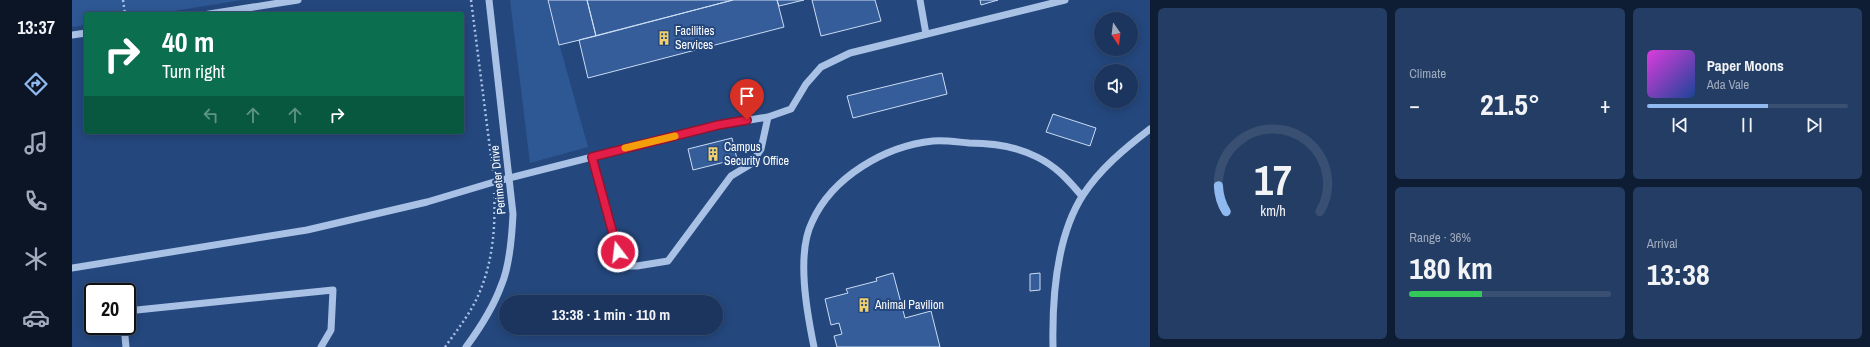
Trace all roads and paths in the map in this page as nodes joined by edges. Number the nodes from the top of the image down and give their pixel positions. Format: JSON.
{"nodes":[{"id":1,"x":123,"y":0,"type":"edge"},
{"id":2,"x":298,"y":0,"type":"edge"},
{"id":3,"x":489,"y":0,"type":"edge"},
{"id":4,"x":920,"y":0,"type":"edge"},
{"id":5,"x":1065,"y":0,"type":"edge"},
{"id":6,"x":1041,"y":3,"type":"edge"},
{"id":7,"x":125,"y":12,"type":"edge"},
{"id":8,"x":221,"y":12,"type":"edge"},
{"id":9,"x":84,"y":33,"type":"edge"},
{"id":10,"x":926,"y":34,"type":"junction"},
{"id":11,"x":72,"y":35,"type":"edge"},
{"id":12,"x":768,"y":117,"type":"junction"},
{"id":13,"x":1150,"y":129,"type":"edge"},
{"id":14,"x":592,"y":157,"type":"junction"},
{"id":15,"x":510,"y":178,"type":"junction"},
{"id":16,"x":1082,"y":196,"type":"junction"},
{"id":17,"x":72,"y":268,"type":"edge"},
{"id":18,"x":136,"y":309,"type":"edge"},
{"id":19,"x":125,"y":335,"type":"edge"},
{"id":20,"x":126,"y":347,"type":"edge"},
{"id":21,"x":321,"y":347,"type":"edge"},
{"id":22,"x":466,"y":347,"type":"edge"},
{"id":23,"x":814,"y":347,"type":"edge"},
{"id":24,"x":1053,"y":347,"type":"edge"}],
"edges":[{"from":1,"to":7,"type":"path"},
{"from":2,"to":8,"type":"street"},
{"from":3,"to":15,"type":"street","name":"Perimeter Drive"},
{"from":4,"to":10,"type":"street"},
{"from":5,"to":6,"type":"street"},
{"from":6,"to":10,"type":"street"},
{"from":9,"to":11,"type":"street"},
{"from":10,"to":12,"type":"street"},
{"from":12,"to":14,"type":"street"},
{"from":12,"to":14,"type":"street"},
{"from":13,"to":16,"type":"street"},
{"from":14,"to":15,"type":"street"},
{"from":15,"to":17,"type":"street"},
{"from":15,"to":22,"type":"street","name":"Perimeter Drive"},
{"from":16,"to":23,"type":"street"},
{"from":16,"to":24,"type":"street"},
{"from":18,"to":21,"type":"street"},
{"from":19,"to":20,"type":"street"}]}
